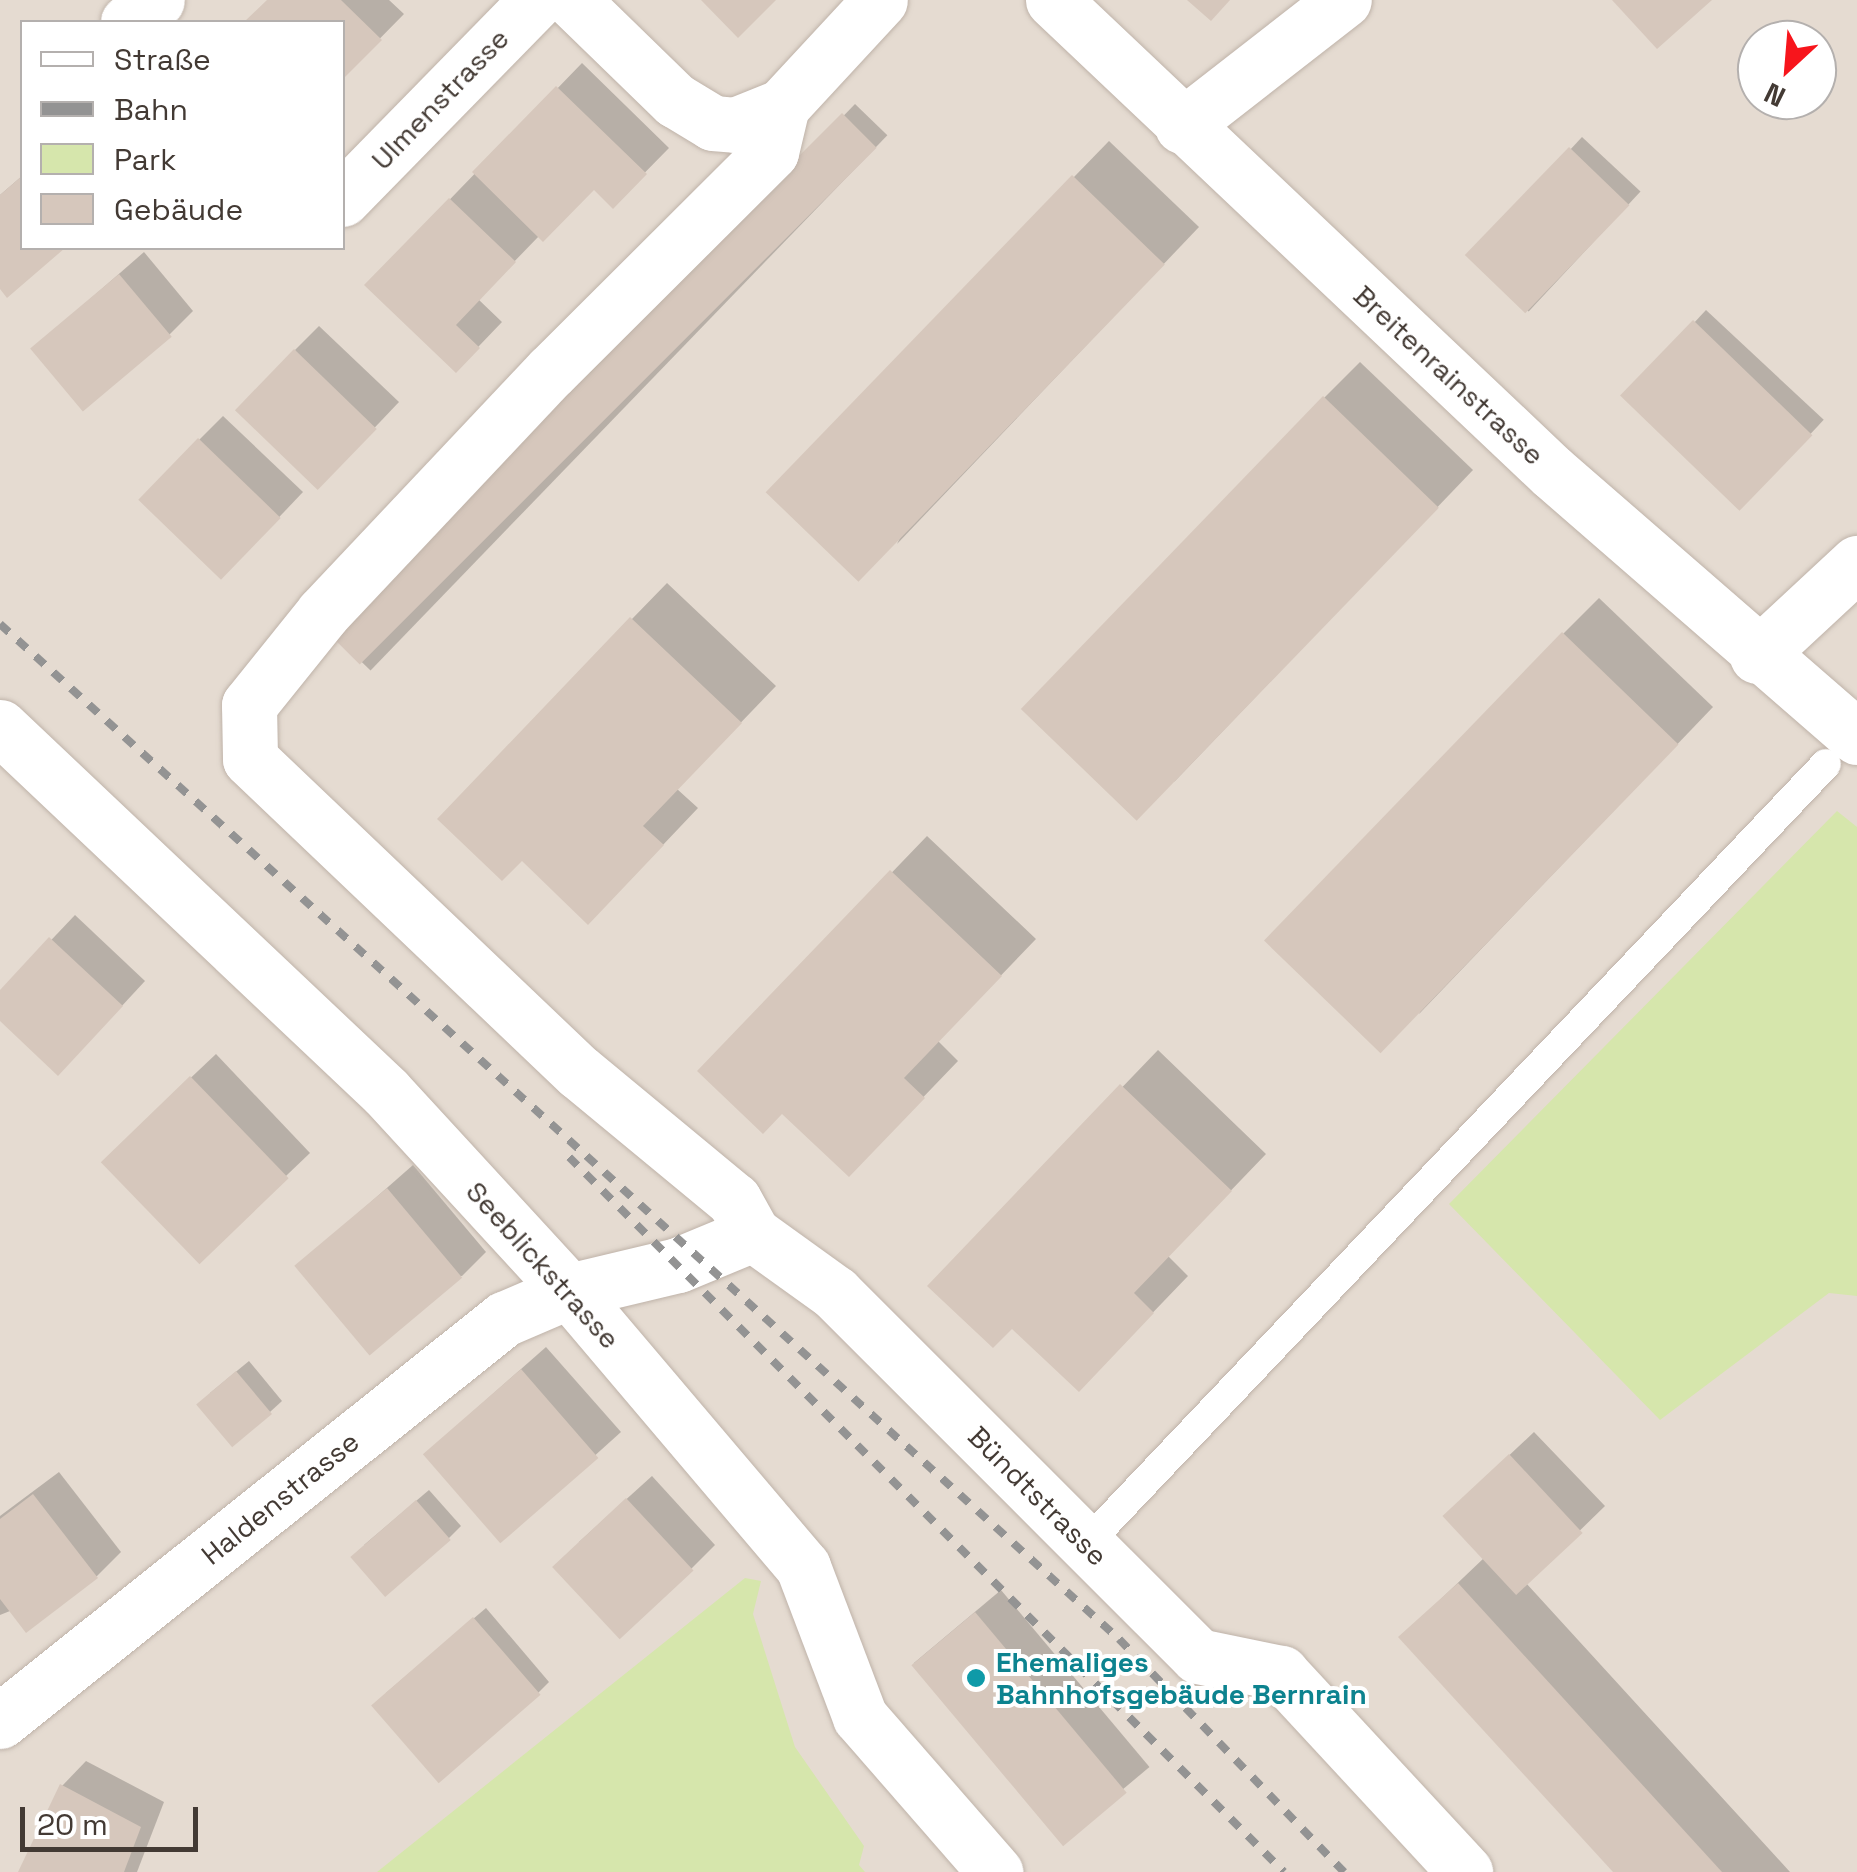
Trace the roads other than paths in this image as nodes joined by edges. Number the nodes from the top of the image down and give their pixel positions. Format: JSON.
{"nodes":[{"id":1,"x":157,"y":0,"type":"edge"},
{"id":2,"x":536,"y":0,"type":"edge"},
{"id":3,"x":572,"y":0,"type":"edge"},
{"id":4,"x":880,"y":0,"type":"edge"},
{"id":5,"x":1053,"y":0,"type":"edge"},
{"id":6,"x":1344,"y":0,"type":"edge"},
{"id":7,"x":131,"y":20,"type":"edge"},
{"id":8,"x":782,"y":106,"type":"junction"},
{"id":9,"x":1182,"y":126,"type":"junction"},
{"id":10,"x":345,"y":195,"type":"edge"},
{"id":11,"x":1857,"y":563,"type":"edge"},
{"id":12,"x":1757,"y":656,"type":"junction"},
{"id":13,"x":0,"y":727,"type":"edge"},
{"id":14,"x":1842,"y":751,"type":"edge"},
{"id":15,"x":754,"y":1234,"type":"junction"},
{"id":16,"x":569,"y":1291,"type":"junction"},
{"id":17,"x":1086,"y":1544,"type":"junction"},
{"id":18,"x":0,"y":1720,"type":"edge"},
{"id":19,"x":995,"y":1872,"type":"edge"},
{"id":20,"x":1465,"y":1872,"type":"edge"}],
"edges":[{"from":1,"to":7,"type":"street"},
{"from":2,"to":10,"type":"street","name":"Ulmenstrasse"},
{"from":3,"to":8,"type":"street"},
{"from":4,"to":8,"type":"street"},
{"from":5,"to":9,"type":"street","name":"Breitenrainstrasse"},
{"from":6,"to":9,"type":"street"},
{"from":8,"to":15,"type":"street","name":"Bündtstrasse"},
{"from":9,"to":12,"type":"street","name":"Breitenrainstrasse"},
{"from":11,"to":12,"type":"street"},
{"from":12,"to":14,"type":"street","name":"Breitenrainstrasse"},
{"from":13,"to":16,"type":"street","name":"Seeblickstrasse"},
{"from":14,"to":17,"type":"lane"},
{"from":15,"to":16,"type":"street"},
{"from":15,"to":17,"type":"street","name":"Bündtstrasse"},
{"from":16,"to":18,"type":"street","name":"Haldenstrasse"},
{"from":16,"to":19,"type":"street","name":"Seeblickstrasse"},
{"from":17,"to":20,"type":"street","name":"Bündtstrasse"}]}
